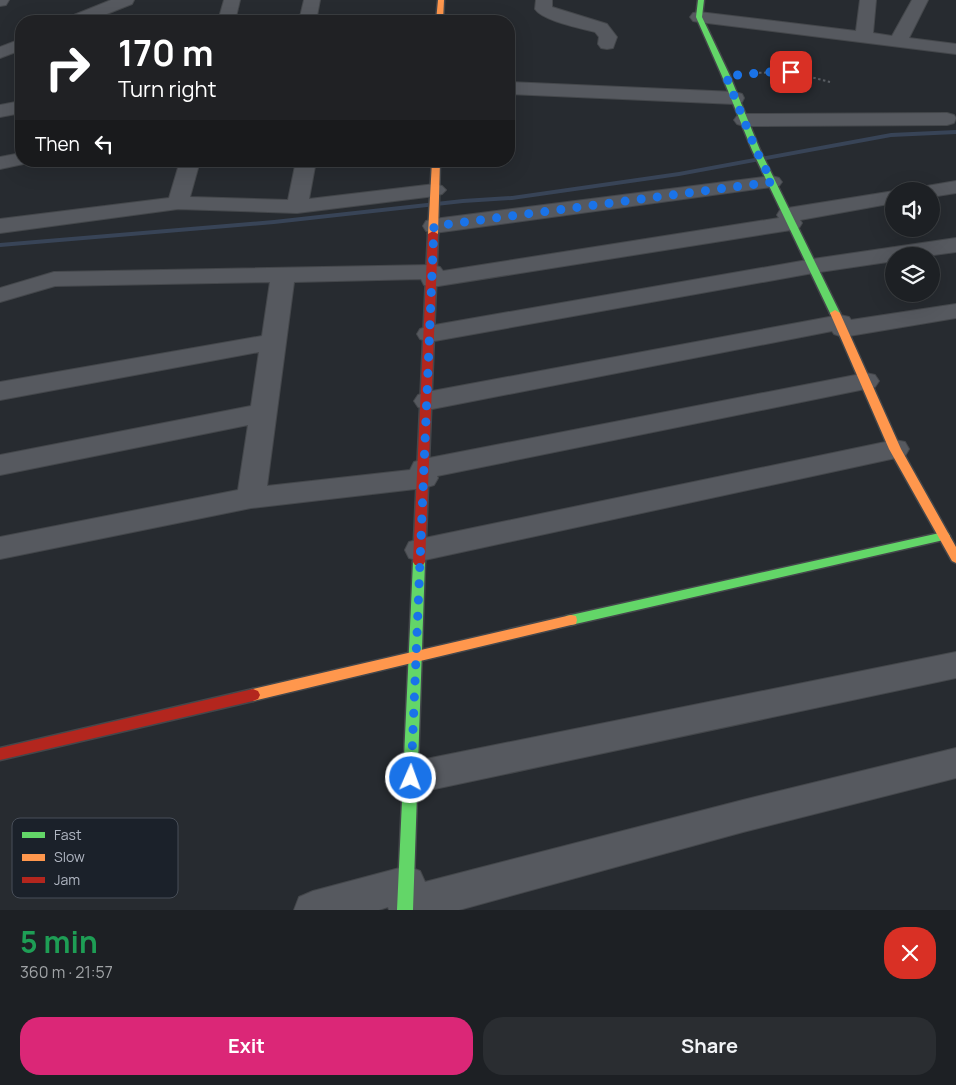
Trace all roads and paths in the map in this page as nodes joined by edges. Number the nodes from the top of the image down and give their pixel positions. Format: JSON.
{"nodes":[{"id":1,"x":126,"y":0,"type":"edge"},
{"id":2,"x":232,"y":0,"type":"edge"},
{"id":3,"x":312,"y":0,"type":"edge"},
{"id":4,"x":441,"y":0,"type":"edge"},
{"id":5,"x":544,"y":0,"type":"edge"},
{"id":6,"x":701,"y":0,"type":"edge"},
{"id":7,"x":868,"y":0,"type":"edge"},
{"id":8,"x":920,"y":0,"type":"edge"},
{"id":9,"x":90,"y":15,"type":"edge"},
{"id":10,"x":228,"y":15,"type":"edge"},
{"id":11,"x":309,"y":15,"type":"edge"},
{"id":12,"x":440,"y":15,"type":"edge"},
{"id":13,"x":699,"y":17,"type":"junction"},
{"id":14,"x":864,"y":37,"type":"junction"},
{"id":15,"x":898,"y":41,"type":"junction"},
{"id":16,"x":607,"y":44,"type":"dead end"},
{"id":17,"x":15,"y":47,"type":"edge"},
{"id":18,"x":956,"y":49,"type":"edge"},
{"id":19,"x":0,"y":53,"type":"edge"},
{"id":20,"x":15,"y":62,"type":"edge"},
{"id":21,"x":0,"y":64,"type":"edge"},
{"id":22,"x":726,"y":76,"type":"junction"},
{"id":23,"x":830,"y":82,"type":"dead end"},
{"id":24,"x":515,"y":88,"type":"edge"},
{"id":25,"x":735,"y":98,"type":"junction"},
{"id":26,"x":15,"y":109,"type":"edge"},
{"id":27,"x":0,"y":111,"type":"edge"},
{"id":28,"x":947,"y":119,"type":"dead end"},
{"id":29,"x":744,"y":120,"type":"junction"},
{"id":30,"x":15,"y":160,"type":"edge"},
{"id":31,"x":0,"y":163,"type":"edge"},
{"id":32,"x":188,"y":167,"type":"edge"},
{"id":33,"x":305,"y":167,"type":"edge"},
{"id":34,"x":436,"y":167,"type":"edge"},
{"id":35,"x":770,"y":178,"type":"junction"},
{"id":36,"x":956,"y":186,"type":"edge"},
{"id":37,"x":940,"y":189,"type":"edge"},
{"id":38,"x":435,"y":192,"type":"junction"},
{"id":39,"x":885,"y":199,"type":"edge"},
{"id":40,"x":178,"y":204,"type":"junction"},
{"id":41,"x":298,"y":207,"type":"junction"},
{"id":42,"x":790,"y":219,"type":"junction"},
{"id":43,"x":434,"y":222,"type":"junction"},
{"id":44,"x":0,"y":226,"type":"edge"},
{"id":45,"x":956,"y":245,"type":"edge"},
{"id":46,"x":813,"y":266,"type":"junction"},
{"id":47,"x":283,"y":274,"type":"junction"},
{"id":48,"x":432,"y":276,"type":"junction"},
{"id":49,"x":0,"y":295,"type":"edge"},
{"id":50,"x":956,"y":311,"type":"edge"},
{"id":51,"x":841,"y":325,"type":"junction"},
{"id":52,"x":429,"y":334,"type":"junction"},
{"id":53,"x":273,"y":342,"type":"junction"},
{"id":54,"x":866,"y":381,"type":"junction"},
{"id":55,"x":0,"y":391,"type":"edge"},
{"id":56,"x":427,"y":401,"type":"junction"},
{"id":57,"x":263,"y":413,"type":"junction"},
{"id":58,"x":895,"y":449,"type":"junction"},
{"id":59,"x":0,"y":465,"type":"edge"},
{"id":60,"x":424,"y":474,"type":"junction"},
{"id":61,"x":251,"y":498,"type":"junction"},
{"id":62,"x":944,"y":536,"type":"junction"},
{"id":63,"x":0,"y":548,"type":"edge"},
{"id":64,"x":420,"y":550,"type":"junction"},
{"id":65,"x":956,"y":558,"type":"edge"},
{"id":66,"x":416,"y":656,"type":"junction"},
{"id":67,"x":956,"y":665,"type":"edge"},
{"id":68,"x":0,"y":754,"type":"edge"},
{"id":69,"x":956,"y":763,"type":"edge"},
{"id":70,"x":411,"y":778,"type":"junction"},
{"id":71,"x":406,"y":900,"type":"edge"},
{"id":72,"x":313,"y":910,"type":"edge"}],
"edges":[{"from":1,"to":9,"type":"street"},
{"from":2,"to":10,"type":"street"},
{"from":3,"to":11,"type":"street"},
{"from":4,"to":12,"type":"street"},
{"from":5,"to":16,"type":"street"},
{"from":6,"to":13,"type":"street"},
{"from":7,"to":14,"type":"street"},
{"from":8,"to":15,"type":"street"},
{"from":13,"to":14,"type":"street"},
{"from":13,"to":22,"type":"street"},
{"from":14,"to":15,"type":"street"},
{"from":15,"to":18,"type":"street"},
{"from":17,"to":19,"type":"street"},
{"from":20,"to":21,"type":"street"},
{"from":22,"to":23,"type":"path"},
{"from":22,"to":25,"type":"street"},
{"from":24,"to":25,"type":"street"},
{"from":25,"to":29,"type":"street"},
{"from":26,"to":27,"type":"street"},
{"from":28,"to":29,"type":"street"},
{"from":29,"to":35,"type":"street"},
{"from":30,"to":31,"type":"street"},
{"from":32,"to":40,"type":"street"},
{"from":33,"to":41,"type":"street"},
{"from":34,"to":38,"type":"street"},
{"from":35,"to":42,"type":"street"},
{"from":35,"to":43,"type":"street"},
{"from":36,"to":37,"type":"street"},
{"from":38,"to":41,"type":"street"},
{"from":38,"to":43,"type":"street"},
{"from":39,"to":42,"type":"street"},
{"from":40,"to":41,"type":"street"},
{"from":40,"to":44,"type":"street"},
{"from":42,"to":46,"type":"street"},
{"from":42,"to":48,"type":"street"},
{"from":43,"to":48,"type":"street"},
{"from":45,"to":46,"type":"street"},
{"from":46,"to":51,"type":"street"},
{"from":46,"to":52,"type":"street"},
{"from":47,"to":48,"type":"street"},
{"from":47,"to":49,"type":"street"},
{"from":47,"to":53,"type":"street"},
{"from":48,"to":52,"type":"street"},
{"from":50,"to":51,"type":"street"},
{"from":51,"to":54,"type":"street"},
{"from":51,"to":56,"type":"street"},
{"from":52,"to":56,"type":"street"},
{"from":53,"to":55,"type":"street"},
{"from":53,"to":57,"type":"street"},
{"from":54,"to":58,"type":"street"},
{"from":54,"to":60,"type":"street"},
{"from":56,"to":60,"type":"street"},
{"from":57,"to":59,"type":"street"},
{"from":57,"to":61,"type":"street"},
{"from":58,"to":62,"type":"street"},
{"from":58,"to":64,"type":"street"},
{"from":60,"to":61,"type":"street"},
{"from":60,"to":64,"type":"street"},
{"from":61,"to":63,"type":"street"},
{"from":62,"to":65,"type":"street"},
{"from":62,"to":66,"type":"street"},
{"from":64,"to":66,"type":"street"},
{"from":66,"to":68,"type":"street"},
{"from":66,"to":70,"type":"street"},
{"from":67,"to":70,"type":"street"},
{"from":69,"to":71,"type":"street"},
{"from":70,"to":71,"type":"street"},
{"from":71,"to":72,"type":"street"}]}
